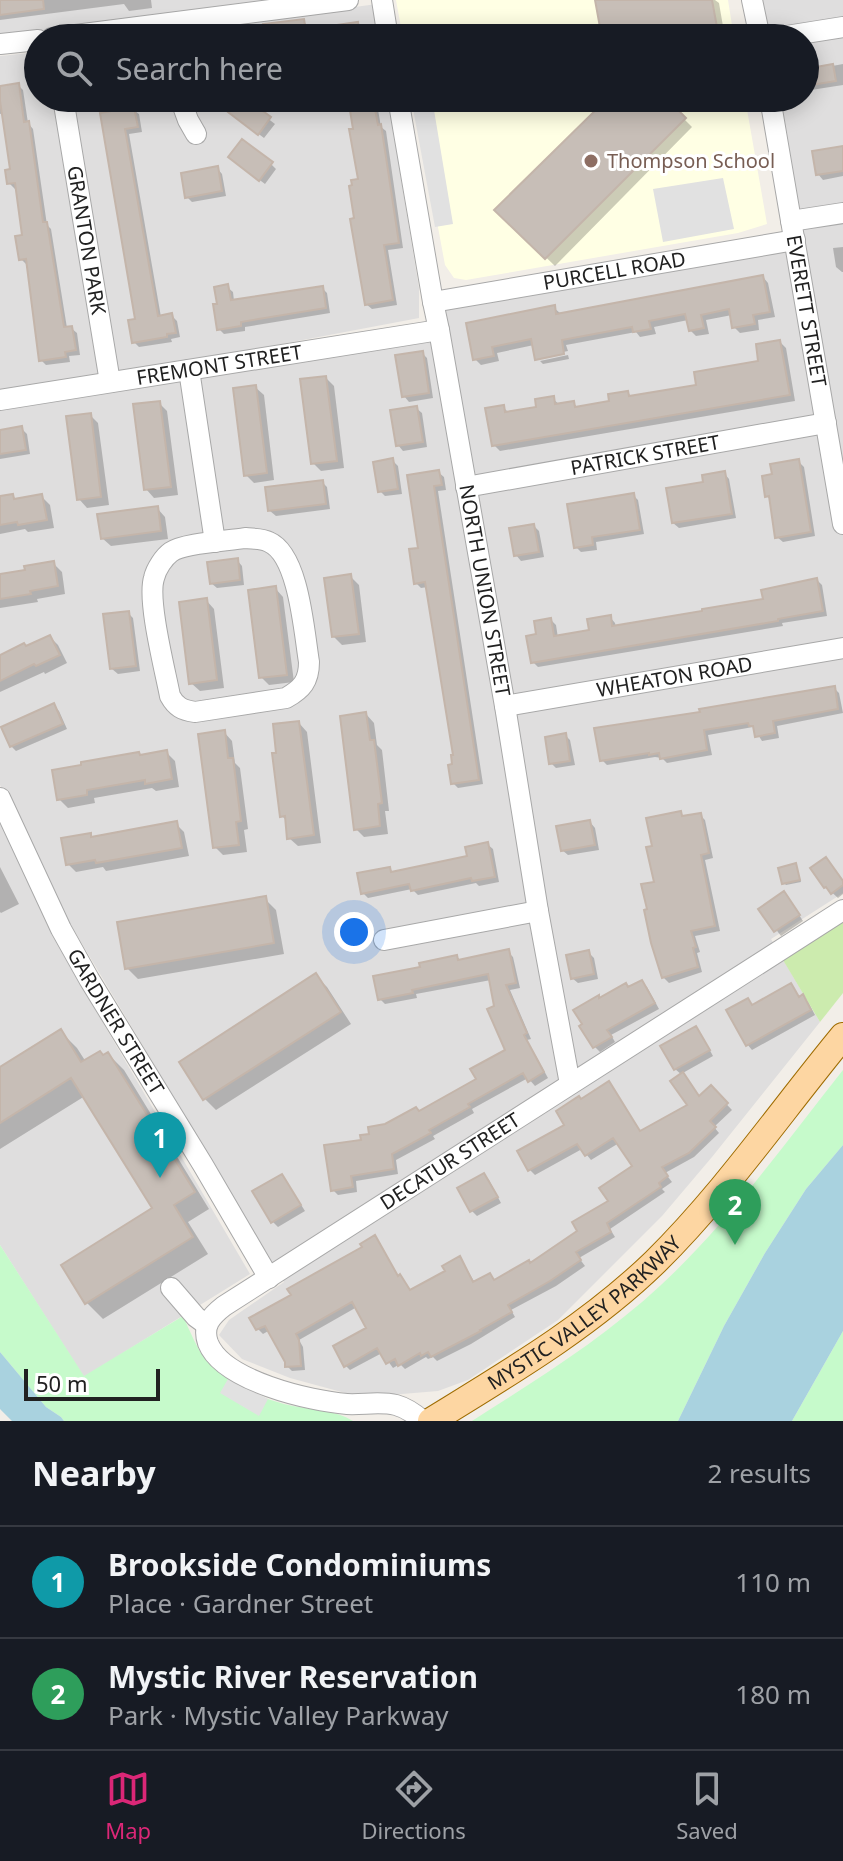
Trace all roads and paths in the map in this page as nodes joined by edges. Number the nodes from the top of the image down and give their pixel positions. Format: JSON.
{"nodes":[{"id":1,"x":348,"y":0,"type":"edge"},
{"id":2,"x":382,"y":0,"type":"edge"},
{"id":3,"x":752,"y":0,"type":"edge"},
{"id":4,"x":212,"y":24,"type":"edge"},
{"id":5,"x":386,"y":24,"type":"edge"},
{"id":6,"x":757,"y":24,"type":"edge"},
{"id":7,"x":843,"y":27,"type":"edge"},
{"id":8,"x":819,"y":31,"type":"edge"},
{"id":9,"x":24,"y":41,"type":"edge"},
{"id":10,"x":0,"y":44,"type":"edge"},
{"id":11,"x":65,"y":112,"type":"edge"},
{"id":12,"x":185,"y":112,"type":"edge"},
{"id":13,"x":400,"y":112,"type":"edge"},
{"id":14,"x":772,"y":112,"type":"edge"},
{"id":15,"x":196,"y":134,"type":"dead end"},
{"id":16,"x":843,"y":213,"type":"edge"},
{"id":17,"x":793,"y":230,"type":"junction"},
{"id":18,"x":433,"y":302,"type":"junction"},
{"id":19,"x":439,"y":330,"type":"junction"},
{"id":20,"x":189,"y":370,"type":"junction"},
{"id":21,"x":110,"y":382,"type":"junction"},
{"id":22,"x":843,"y":396,"type":"edge"},
{"id":23,"x":822,"y":399,"type":"junction"},
{"id":24,"x":0,"y":400,"type":"edge"},
{"id":25,"x":826,"y":423,"type":"junction"},
{"id":26,"x":466,"y":487,"type":"junction"},
{"id":27,"x":843,"y":524,"type":"edge"},
{"id":28,"x":215,"y":542,"type":"junction"},
{"id":29,"x":843,"y":648,"type":"edge"},
{"id":30,"x":505,"y":706,"type":"junction"},
{"id":31,"x":0,"y":798,"type":"edge"},
{"id":32,"x":843,"y":910,"type":"edge"},
{"id":33,"x":538,"y":911,"type":"junction"},
{"id":34,"x":384,"y":940,"type":"dead end"},
{"id":35,"x":843,"y":1036,"type":"edge"},
{"id":36,"x":570,"y":1084,"type":"junction"},
{"id":37,"x":269,"y":1278,"type":"junction"},
{"id":38,"x":171,"y":1288,"type":"dead end"},
{"id":39,"x":207,"y":1325,"type":"junction"},
{"id":40,"x":343,"y":1403,"type":"junction"},
{"id":41,"x":368,"y":1421,"type":"edge"},
{"id":42,"x":423,"y":1421,"type":"edge"},
{"id":43,"x":431,"y":1421,"type":"edge"}],
"edges":[{"from":1,"to":4,"type":"street"},
{"from":2,"to":5,"type":"street"},
{"from":3,"to":6,"type":"street"},
{"from":7,"to":8,"type":"street"},
{"from":9,"to":10,"type":"street"},
{"from":11,"to":21,"type":"street","name":"GRANTON PARK"},
{"from":12,"to":15,"type":"street"},
{"from":13,"to":18,"type":"street","name":"NORTH UNION STREET"},
{"from":14,"to":17,"type":"street","name":"EVERETT STREET"},
{"from":16,"to":17,"type":"street","name":"PURCELL ROAD"},
{"from":17,"to":18,"type":"street","name":"PURCELL ROAD"},
{"from":17,"to":23,"type":"street","name":"EVERETT STREET"},
{"from":18,"to":19,"type":"street","name":"NORTH UNION STREET"},
{"from":19,"to":20,"type":"street","name":"FREMONT STREET"},
{"from":19,"to":26,"type":"street","name":"NORTH UNION STREET"},
{"from":20,"to":21,"type":"street","name":"FREMONT STREET"},
{"from":20,"to":28,"type":"street"},
{"from":21,"to":24,"type":"street","name":"FREMONT STREET"},
{"from":22,"to":23,"type":"street"},
{"from":23,"to":25,"type":"street","name":"EVERETT STREET"},
{"from":25,"to":26,"type":"street","name":"PATRICK STREET"},
{"from":25,"to":27,"type":"street","name":"EVERETT STREET"},
{"from":26,"to":30,"type":"street","name":"NORTH UNION STREET"},
{"from":28,"to":28,"type":"street"},
{"from":29,"to":30,"type":"street","name":"WHEATON ROAD"},
{"from":30,"to":33,"type":"street","name":"NORTH UNION STREET"},
{"from":31,"to":37,"type":"street","name":"GARDNER STREET"},
{"from":32,"to":36,"type":"street","name":"DECATUR STREET"},
{"from":33,"to":34,"type":"street"},
{"from":33,"to":36,"type":"street","name":"NORTH UNION STREET"},
{"from":35,"to":43,"type":"main road","name":"MYSTIC VALLEY PARKWAY"},
{"from":36,"to":37,"type":"street","name":"DECATUR STREET"},
{"from":37,"to":39,"type":"street","name":"DECATUR STREET"},
{"from":38,"to":39,"type":"street"},
{"from":39,"to":40,"type":"street"},
{"from":40,"to":41,"type":"street"},
{"from":40,"to":42,"type":"street"}]}
